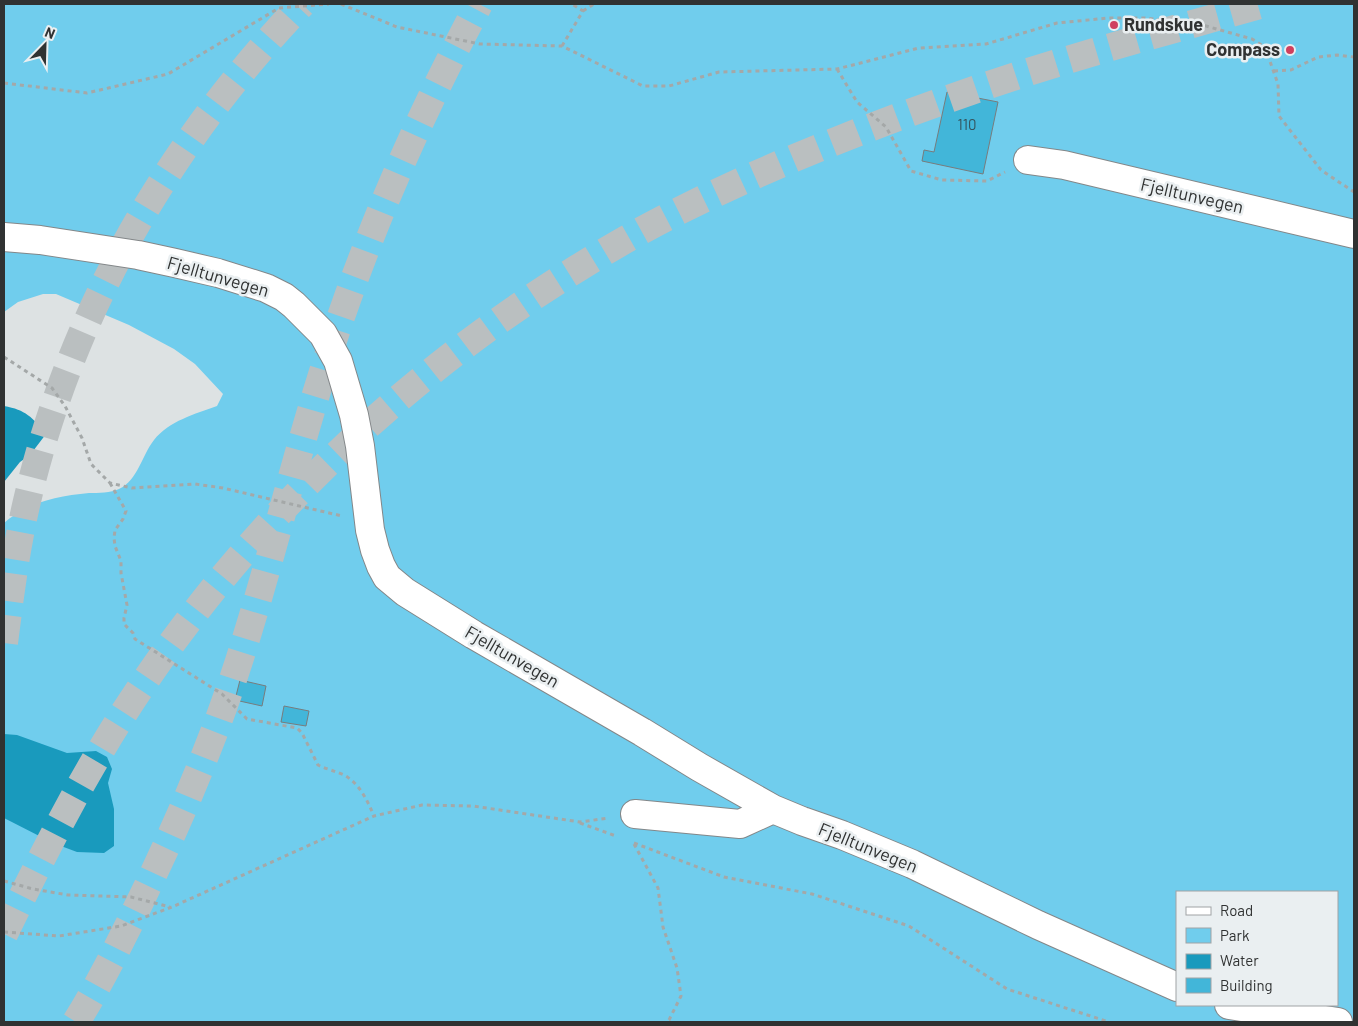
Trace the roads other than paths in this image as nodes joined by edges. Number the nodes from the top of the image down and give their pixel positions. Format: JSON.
{"nodes":[{"id":1,"x":1028,"y":160,"type":"road end"},
{"id":2,"x":1354,"y":234,"type":"edge"},
{"id":3,"x":4,"y":237,"type":"edge"},
{"id":4,"x":773,"y":809,"type":"junction"},
{"id":5,"x":635,"y":814,"type":"road end"},
{"id":6,"x":1176,"y":987,"type":"edge"},
{"id":7,"x":1235,"y":1006,"type":"edge"},
{"id":8,"x":1338,"y":1022,"type":"edge"}],
"edges":[{"from":1,"to":2,"type":"street","name":"Fjelltunvegen"},
{"from":3,"to":4,"type":"street","name":"Fjelltunvegen"},
{"from":4,"to":5,"type":"street"},
{"from":4,"to":6,"type":"street","name":"Fjelltunvegen"},
{"from":7,"to":8,"type":"street"}]}
